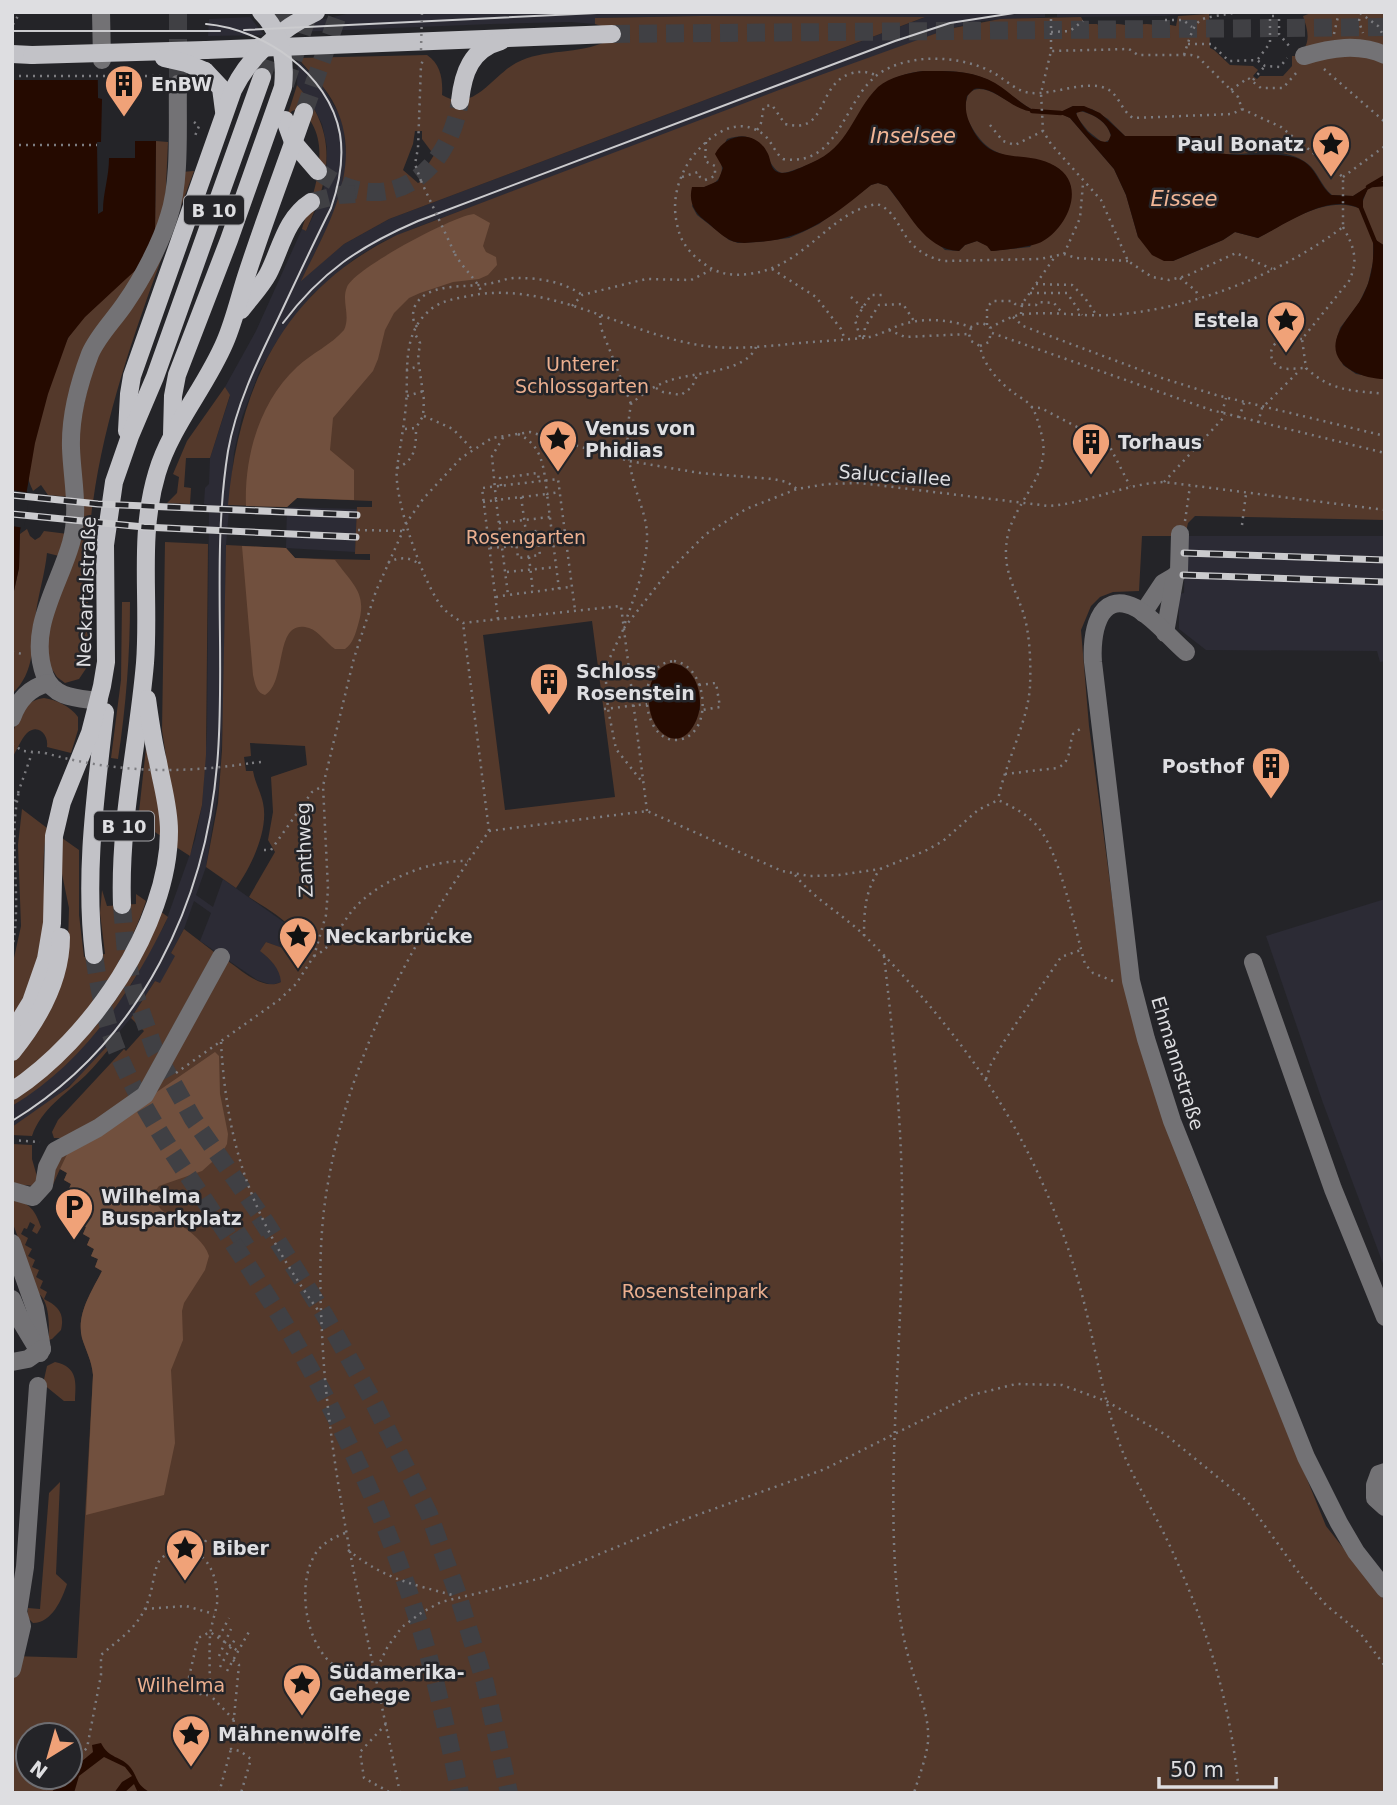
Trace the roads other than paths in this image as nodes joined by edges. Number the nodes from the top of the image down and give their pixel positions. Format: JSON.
{"nodes":[{"id":1,"x":101,"y":12,"type":"edge"},
{"id":2,"x":261,"y":12,"type":"edge"},
{"id":3,"x":316,"y":12,"type":"edge"},
{"id":4,"x":612,"y":34,"type":"tunnel mouth"},
{"id":5,"x":515,"y":38,"type":"junction"},
{"id":6,"x":275,"y":42,"type":"junction"},
{"id":7,"x":137,"y":53,"type":"junction"},
{"id":8,"x":12,"y":54,"type":"edge"},
{"id":9,"x":1385,"y":55,"type":"edge"},
{"id":10,"x":1304,"y":56,"type":"road end"},
{"id":11,"x":102,"y":60,"type":"dead end"},
{"id":12,"x":262,"y":77,"type":"tunnel mouth"},
{"id":13,"x":175,"y":80,"type":"tunnel mouth"},
{"id":14,"x":460,"y":101,"type":"tunnel mouth"},
{"id":15,"x":304,"y":112,"type":"tunnel mouth"},
{"id":16,"x":224,"y":115,"type":"junction"},
{"id":17,"x":285,"y":120,"type":"tunnel mouth"},
{"id":18,"x":293,"y":142,"type":"junction"},
{"id":19,"x":318,"y":171,"type":"tunnel mouth"},
{"id":20,"x":311,"y":202,"type":"tunnel mouth"},
{"id":21,"x":231,"y":328,"type":"junction"},
{"id":22,"x":167,"y":448,"type":"junction"},
{"id":23,"x":122,"y":455,"type":"junction"},
{"id":24,"x":1180,"y":534,"type":"road end"},
{"id":25,"x":1175,"y":576,"type":"junction"},
{"id":26,"x":1143,"y":613,"type":"junction"},
{"id":27,"x":1164,"y":633,"type":"junction"},
{"id":28,"x":1185,"y":652,"type":"dead end"},
{"id":29,"x":106,"y":662,"type":"junction"},
{"id":30,"x":145,"y":664,"type":"junction"},
{"id":31,"x":48,"y":683,"type":"junction"},
{"id":32,"x":99,"y":701,"type":"junction"},
{"id":33,"x":12,"y":718,"type":"edge"},
{"id":34,"x":53,"y":882,"type":"junction"},
{"id":35,"x":122,"y":905,"type":"tunnel mouth"},
{"id":36,"x":94,"y":956,"type":"tunnel mouth"},
{"id":37,"x":221,"y":957,"type":"dead end"},
{"id":38,"x":1252,"y":962,"type":"dead end"},
{"id":39,"x":12,"y":1033,"type":"edge"},
{"id":40,"x":12,"y":1052,"type":"edge"},
{"id":41,"x":12,"y":1091,"type":"edge"},
{"id":42,"x":12,"y":1191,"type":"edge"},
{"id":43,"x":12,"y":1243,"type":"edge"},
{"id":44,"x":12,"y":1299,"type":"edge"},
{"id":45,"x":1385,"y":1317,"type":"edge"},
{"id":46,"x":43,"y":1352,"type":"junction"},
{"id":47,"x":12,"y":1362,"type":"edge"},
{"id":48,"x":38,"y":1386,"type":"dead end"},
{"id":49,"x":1385,"y":1472,"type":"edge"},
{"id":50,"x":1385,"y":1507,"type":"edge"},
{"id":51,"x":1385,"y":1589,"type":"edge"},
{"id":52,"x":14,"y":1662,"type":"edge"}],
"edges":[{"from":1,"to":11,"type":"street"},
{"from":2,"to":6,"type":"main road"},
{"from":3,"to":6,"type":"main road"},
{"from":4,"to":5,"type":"main road"},
{"from":5,"to":6,"type":"main road"},
{"from":5,"to":14,"type":"main road"},
{"from":6,"to":7,"type":"main road","bridge":true},
{"from":6,"to":16,"type":"main road"},
{"from":6,"to":22,"type":"main road"},
{"from":7,"to":8,"type":"main road","bridge":true},
{"from":7,"to":16,"type":"main road","bridge":true},
{"from":9,"to":10,"type":"street"},
{"from":12,"to":23,"type":"main road","name":"Neckartalstraße","number":"B 10"},
{"from":13,"to":31,"type":"street"},
{"from":15,"to":18,"type":"main road","number":"B 10"},
{"from":16,"to":23,"type":"main road","number":"B 10"},
{"from":17,"to":18,"type":"main road"},
{"from":18,"to":19,"type":"main road"},
{"from":18,"to":21,"type":"main road","number":"B 10"},
{"from":20,"to":21,"type":"main road","number":"B 10"},
{"from":21,"to":22,"type":"main road","number":"B 10"},
{"from":22,"to":30,"type":"main road","number":"B 10"},
{"from":23,"to":29,"type":"main road","name":"Neckartalstraße","number":"B 10"},
{"from":24,"to":25,"type":"street"},
{"from":25,"to":26,"type":"street"},
{"from":25,"to":27,"type":"street"},
{"from":26,"to":27,"type":"street"},
{"from":26,"to":51,"type":"street","name":"Ehmannstraße"},
{"from":27,"to":28,"type":"street"},
{"from":29,"to":32,"type":"main road","name":"Neckartalstraße"},
{"from":29,"to":36,"type":"main road","number":"B 10"},
{"from":30,"to":35,"type":"main road","number":"B 10"},
{"from":30,"to":41,"type":"main road"},
{"from":31,"to":32,"type":"street"},
{"from":31,"to":33,"type":"street"},
{"from":32,"to":34,"type":"main road","name":"Neckartalstraße"},
{"from":34,"to":39,"type":"main road","name":"Neckartalstraße"},
{"from":34,"to":40,"type":"main road"},
{"from":37,"to":42,"type":"street"},
{"from":38,"to":45,"type":"street"},
{"from":43,"to":46,"type":"street"},
{"from":44,"to":46,"type":"street"},
{"from":46,"to":47,"type":"street"},
{"from":48,"to":52,"type":"street"},
{"from":49,"to":50,"type":"street"}]}
